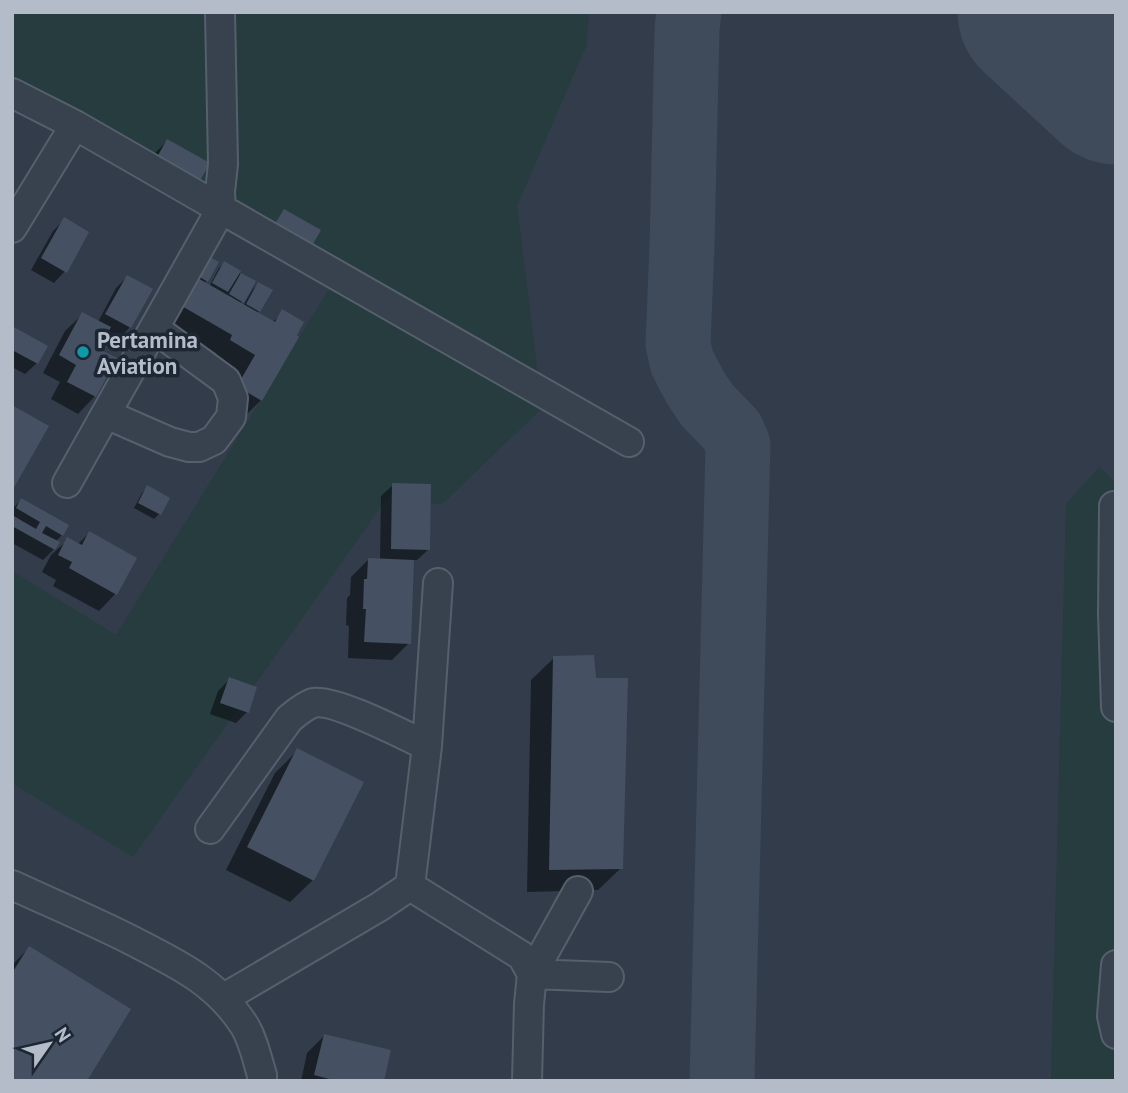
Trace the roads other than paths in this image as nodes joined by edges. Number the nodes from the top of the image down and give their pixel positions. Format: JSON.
{"nodes":[{"id":1,"x":220,"y":12,"type":"edge"},
{"id":2,"x":12,"y":93,"type":"edge"},
{"id":3,"x":75,"y":125,"type":"junction"},
{"id":4,"x":221,"y":209,"type":"junction"},
{"id":5,"x":12,"y":228,"type":"edge"},
{"id":6,"x":154,"y":328,"type":"junction"},
{"id":7,"x":106,"y":414,"type":"junction"},
{"id":8,"x":629,"y":442,"type":"dead end"},
{"id":9,"x":67,"y":483,"type":"dead end"},
{"id":10,"x":1114,"y":506,"type":"dead end"},
{"id":11,"x":438,"y":583,"type":"dead end"},
{"id":12,"x":1116,"y":707,"type":"edge"},
{"id":13,"x":427,"y":746,"type":"junction"},
{"id":14,"x":210,"y":829,"type":"dead end"},
{"id":15,"x":12,"y":885,"type":"edge"},
{"id":16,"x":410,"y":886,"type":"junction"},
{"id":17,"x":578,"y":891,"type":"dead end"},
{"id":18,"x":1116,"y":965,"type":"edge"},
{"id":19,"x":532,"y":974,"type":"junction"},
{"id":20,"x":609,"y":977,"type":"dead end"},
{"id":21,"x":224,"y":998,"type":"junction"},
{"id":22,"x":1116,"y":1034,"type":"edge"},
{"id":23,"x":262,"y":1081,"type":"edge"},
{"id":24,"x":527,"y":1081,"type":"edge"}],
"edges":[{"from":1,"to":4,"type":"lane"},
{"from":2,"to":3,"type":"lane"},
{"from":3,"to":4,"type":"lane"},
{"from":3,"to":5,"type":"lane"},
{"from":4,"to":6,"type":"lane"},
{"from":4,"to":8,"type":"lane"},
{"from":6,"to":7,"type":"lane"},
{"from":6,"to":7,"type":"lane"},
{"from":7,"to":9,"type":"lane"},
{"from":10,"to":12,"type":"lane"},
{"from":11,"to":13,"type":"lane"},
{"from":13,"to":14,"type":"lane"},
{"from":13,"to":16,"type":"lane"},
{"from":15,"to":21,"type":"lane"},
{"from":16,"to":19,"type":"lane"},
{"from":16,"to":21,"type":"lane"},
{"from":17,"to":19,"type":"lane"},
{"from":18,"to":22,"type":"lane"},
{"from":19,"to":20,"type":"lane"},
{"from":19,"to":24,"type":"lane"},
{"from":21,"to":23,"type":"lane"}]}
